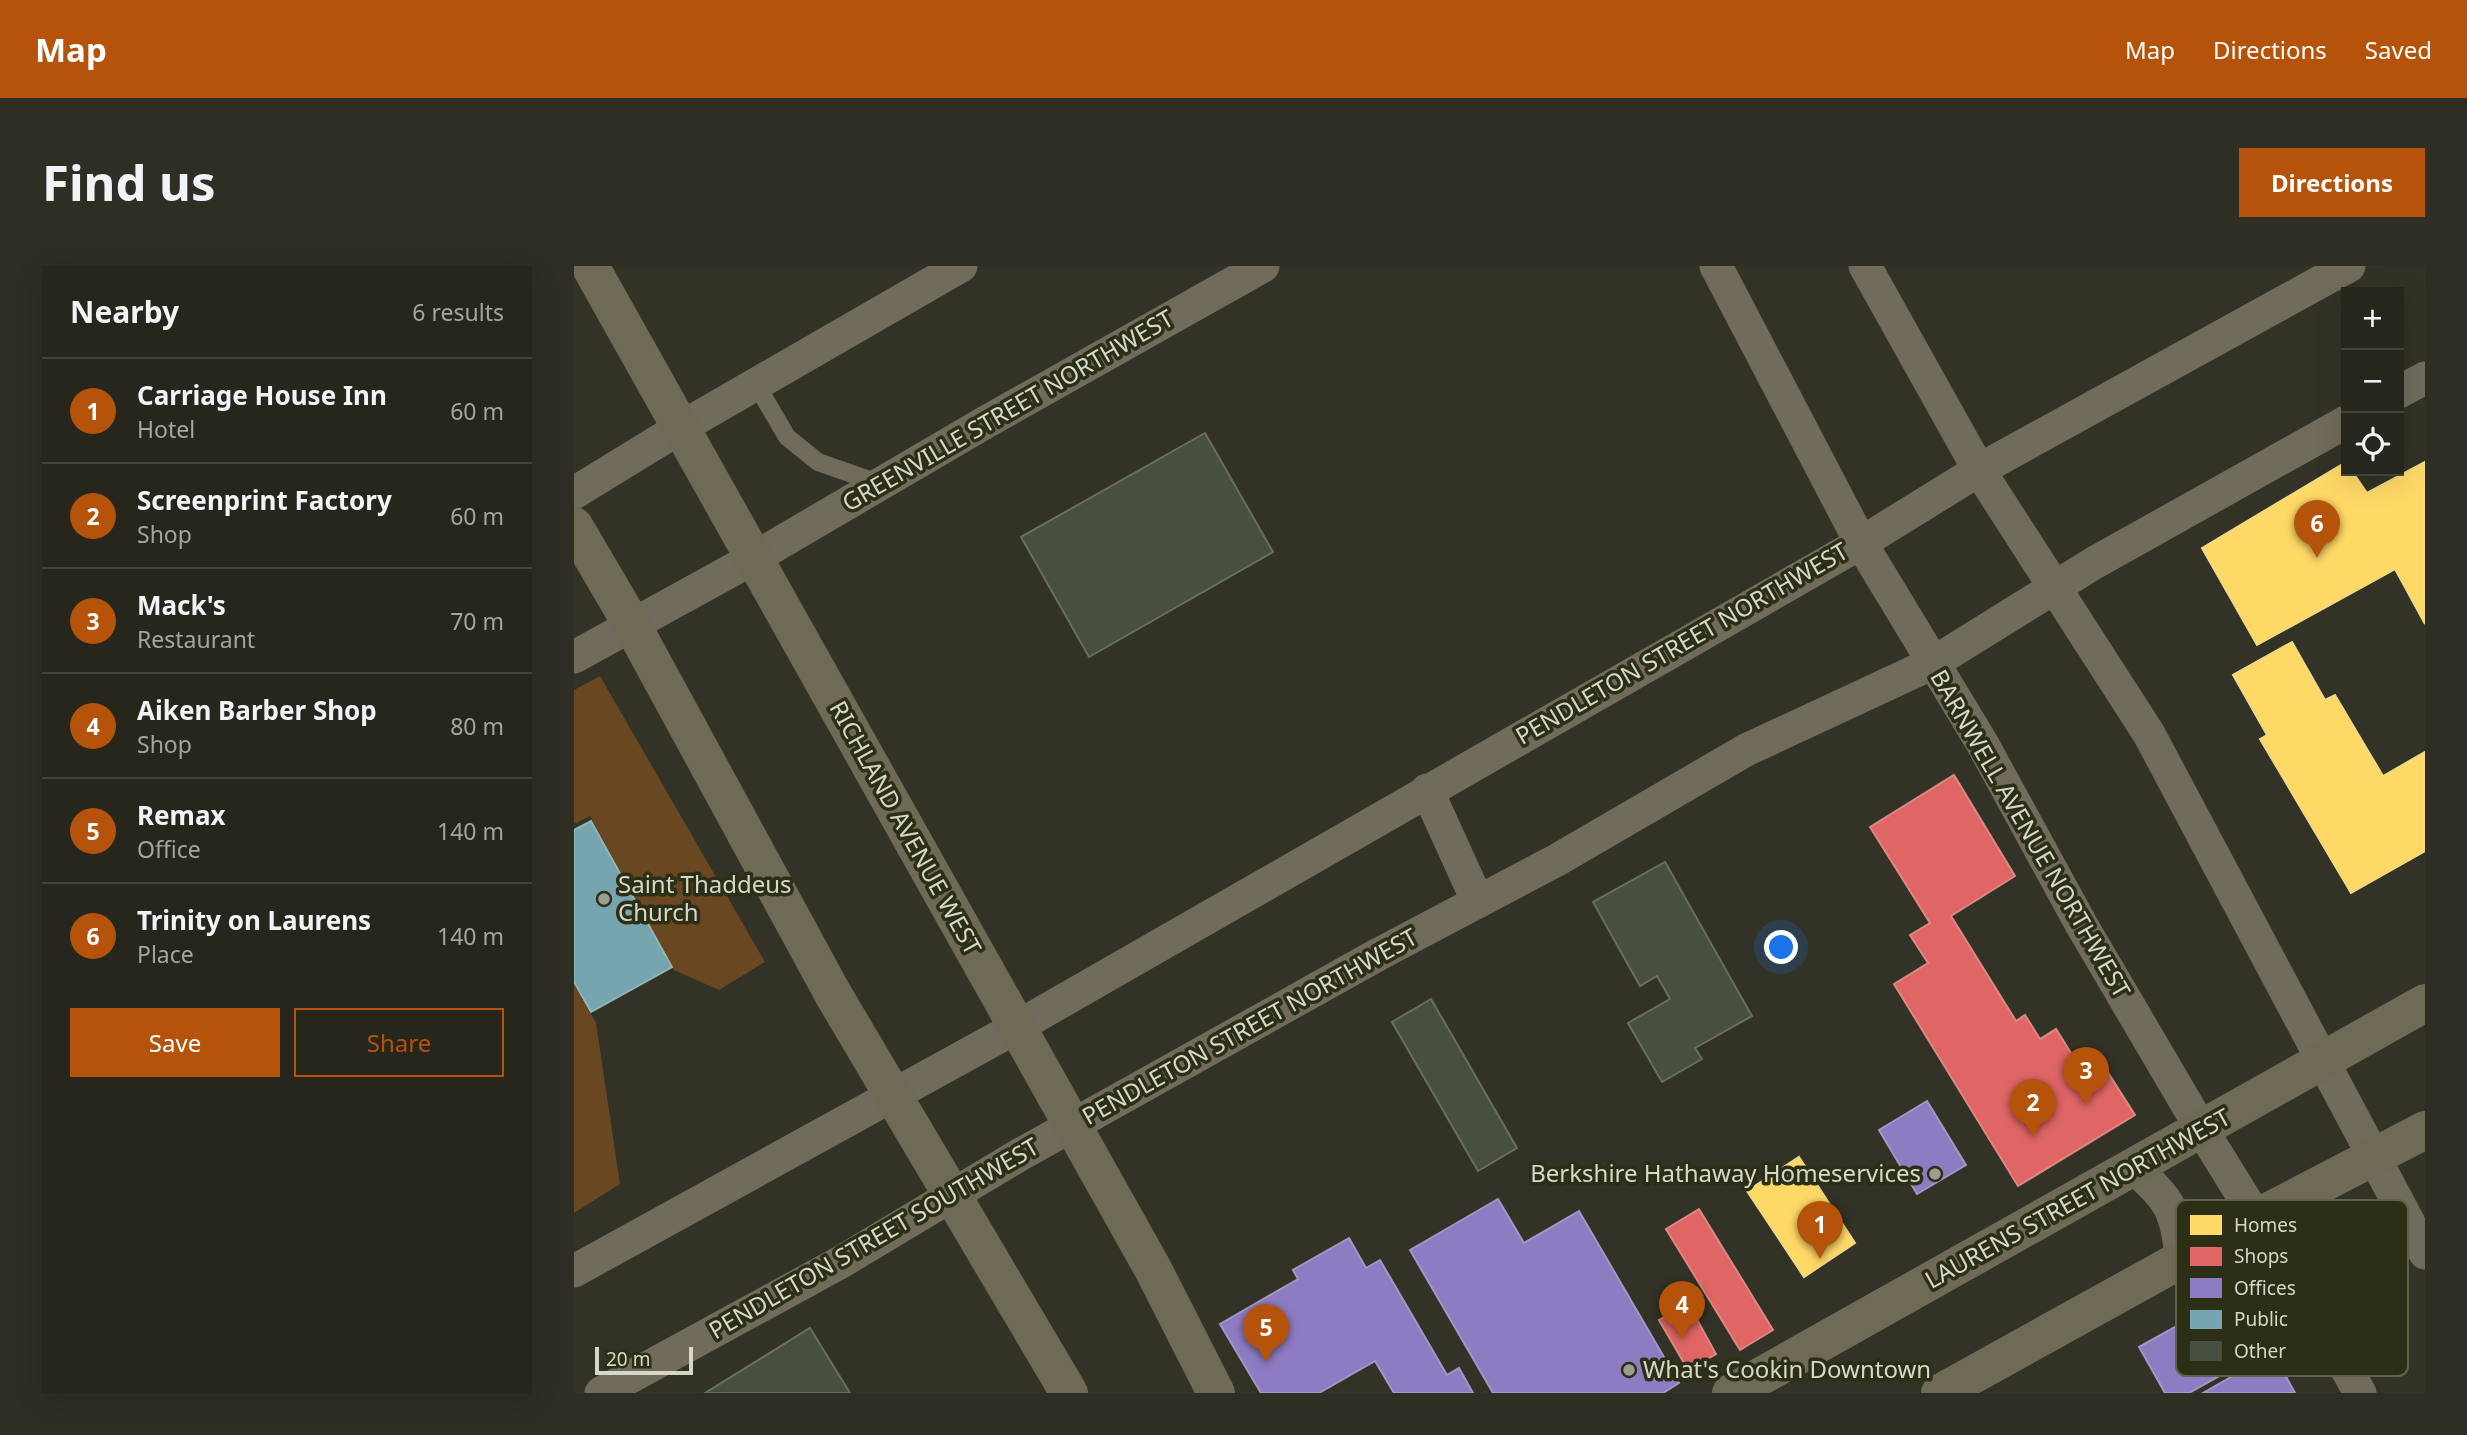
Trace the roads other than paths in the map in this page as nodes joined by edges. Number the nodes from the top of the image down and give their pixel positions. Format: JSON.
{"nodes":[{"id":1,"x":590,"y":266,"type":"edge"},
{"id":2,"x":961,"y":266,"type":"edge"},
{"id":3,"x":1263,"y":266,"type":"edge"},
{"id":4,"x":1716,"y":266,"type":"edge"},
{"id":5,"x":1865,"y":266,"type":"edge"},
{"id":6,"x":2349,"y":266,"type":"edge"},
{"id":7,"x":2425,"y":378,"type":"edge"},
{"id":8,"x":756,"y":384,"type":"junction"},
{"id":9,"x":2404,"y":389,"type":"edge"},
{"id":10,"x":2341,"y":425,"type":"edge"},
{"id":11,"x":680,"y":428,"type":"junction"},
{"id":12,"x":1979,"y":470,"type":"junction"},
{"id":13,"x":882,"y":485,"type":"junction"},
{"id":14,"x":574,"y":493,"type":"edge"},
{"id":15,"x":574,"y":526,"type":"edge"},
{"id":16,"x":1861,"y":543,"type":"junction"},
{"id":17,"x":754,"y":558,"type":"junction"},
{"id":18,"x":2054,"y":590,"type":"junction"},
{"id":19,"x":631,"y":623,"type":"junction"},
{"id":20,"x":574,"y":657,"type":"edge"},
{"id":21,"x":1933,"y":663,"type":"junction"},
{"id":22,"x":1427,"y":790,"type":"junction"},
{"id":23,"x":1478,"y":902,"type":"junction"},
{"id":24,"x":2425,"y":1003,"type":"edge"},
{"id":25,"x":1017,"y":1027,"type":"junction"},
{"id":26,"x":2324,"y":1060,"type":"junction"},
{"id":27,"x":892,"y":1095,"type":"junction"},
{"id":28,"x":1073,"y":1126,"type":"junction"},
{"id":29,"x":2202,"y":1130,"type":"junction"},
{"id":30,"x":2425,"y":1130,"type":"edge"},
{"id":31,"x":2374,"y":1156,"type":"junction"},
{"id":32,"x":2134,"y":1168,"type":"junction"},
{"id":33,"x":951,"y":1197,"type":"junction"},
{"id":34,"x":2245,"y":1200,"type":"edge"},
{"id":35,"x":2290,"y":1200,"type":"edge"},
{"id":36,"x":2397,"y":1200,"type":"edge"},
{"id":37,"x":2176,"y":1220,"type":"edge"},
{"id":38,"x":2408,"y":1220,"type":"edge"},
{"id":39,"x":2425,"y":1252,"type":"edge"},
{"id":40,"x":2176,"y":1262,"type":"edge"},
{"id":41,"x":574,"y":1272,"type":"edge"},
{"id":42,"x":2350,"y":1376,"type":"edge"},
{"id":43,"x":601,"y":1393,"type":"edge"},
{"id":44,"x":1069,"y":1393,"type":"edge"},
{"id":45,"x":1216,"y":1393,"type":"edge"},
{"id":46,"x":1731,"y":1393,"type":"edge"},
{"id":47,"x":1940,"y":1393,"type":"edge"},
{"id":48,"x":2360,"y":1393,"type":"edge"}],
"edges":[{"from":1,"to":11,"type":"main road","name":"RICHLAND AVENUE WEST"},
{"from":2,"to":8,"type":"street"},
{"from":3,"to":13,"type":"street","name":"GREENVILLE STREET NORTHWEST"},
{"from":4,"to":16,"type":"street","name":"BARNWELL AVENUE NORTHWEST"},
{"from":5,"to":12,"type":"street"},
{"from":6,"to":12,"type":"street","name":"PENDLETON STREET NORTHWEST"},
{"from":7,"to":9,"type":"street"},
{"from":8,"to":11,"type":"street"},
{"from":8,"to":13,"type":"lane"},
{"from":10,"to":18,"type":"street","name":"PENDLETON STREET NORTHWEST"},
{"from":11,"to":14,"type":"street"},
{"from":11,"to":17,"type":"main road","name":"RICHLAND AVENUE WEST"},
{"from":12,"to":16,"type":"street","name":"PENDLETON STREET NORTHWEST"},
{"from":12,"to":18,"type":"street"},
{"from":13,"to":17,"type":"street","name":"GREENVILLE STREET NORTHWEST"},
{"from":15,"to":19,"type":"main road"},
{"from":16,"to":21,"type":"street","name":"BARNWELL AVENUE NORTHWEST"},
{"from":16,"to":22,"type":"street","name":"PENDLETON STREET NORTHWEST"},
{"from":17,"to":19,"type":"street","name":"GREENVILLE STREET NORTHWEST"},
{"from":17,"to":25,"type":"main road","name":"RICHLAND AVENUE WEST"},
{"from":18,"to":21,"type":"street","name":"PENDLETON STREET NORTHWEST"},
{"from":18,"to":26,"type":"street"},
{"from":19,"to":20,"type":"street","name":"GREENVILLE STREET NORTHWEST"},
{"from":19,"to":27,"type":"main road"},
{"from":21,"to":23,"type":"street","name":"PENDLETON STREET NORTHWEST"},
{"from":21,"to":29,"type":"street","name":"BARNWELL AVENUE NORTHWEST"},
{"from":22,"to":23,"type":"street"},
{"from":22,"to":25,"type":"street","name":"PENDLETON STREET NORTHWEST"},
{"from":23,"to":28,"type":"street","name":"PENDLETON STREET NORTHWEST"},
{"from":24,"to":26,"type":"main road","name":"LAURENS STREET NORTHWEST"},
{"from":25,"to":27,"type":"street"},
{"from":25,"to":28,"type":"main road","name":"RICHLAND AVENUE WEST"},
{"from":26,"to":29,"type":"main road","name":"LAURENS STREET NORTHWEST"},
{"from":26,"to":31,"type":"street"},
{"from":27,"to":33,"type":"main road"},
{"from":27,"to":41,"type":"street"},
{"from":28,"to":33,"type":"street","name":"PENDLETON STREET SOUTHWEST"},
{"from":28,"to":45,"type":"main road","name":"RICHLAND AVENUE WEST"},
{"from":29,"to":32,"type":"main road","name":"LAURENS STREET NORTHWEST"},
{"from":29,"to":34,"type":"street","name":"BARNWELL AVENUE NORTHWEST"},
{"from":30,"to":31,"type":"main road"},
{"from":31,"to":35,"type":"main road"},
{"from":31,"to":36,"type":"street"},
{"from":32,"to":37,"type":"street"},
{"from":32,"to":46,"type":"main road","name":"LAURENS STREET NORTHWEST"},
{"from":33,"to":43,"type":"street","name":"PENDLETON STREET SOUTHWEST"},
{"from":33,"to":44,"type":"main road"},
{"from":38,"to":39,"type":"street"},
{"from":40,"to":47,"type":"main road"},
{"from":42,"to":48,"type":"street","name":"BARNWELL AVENUE NORTHWEST"}]}
